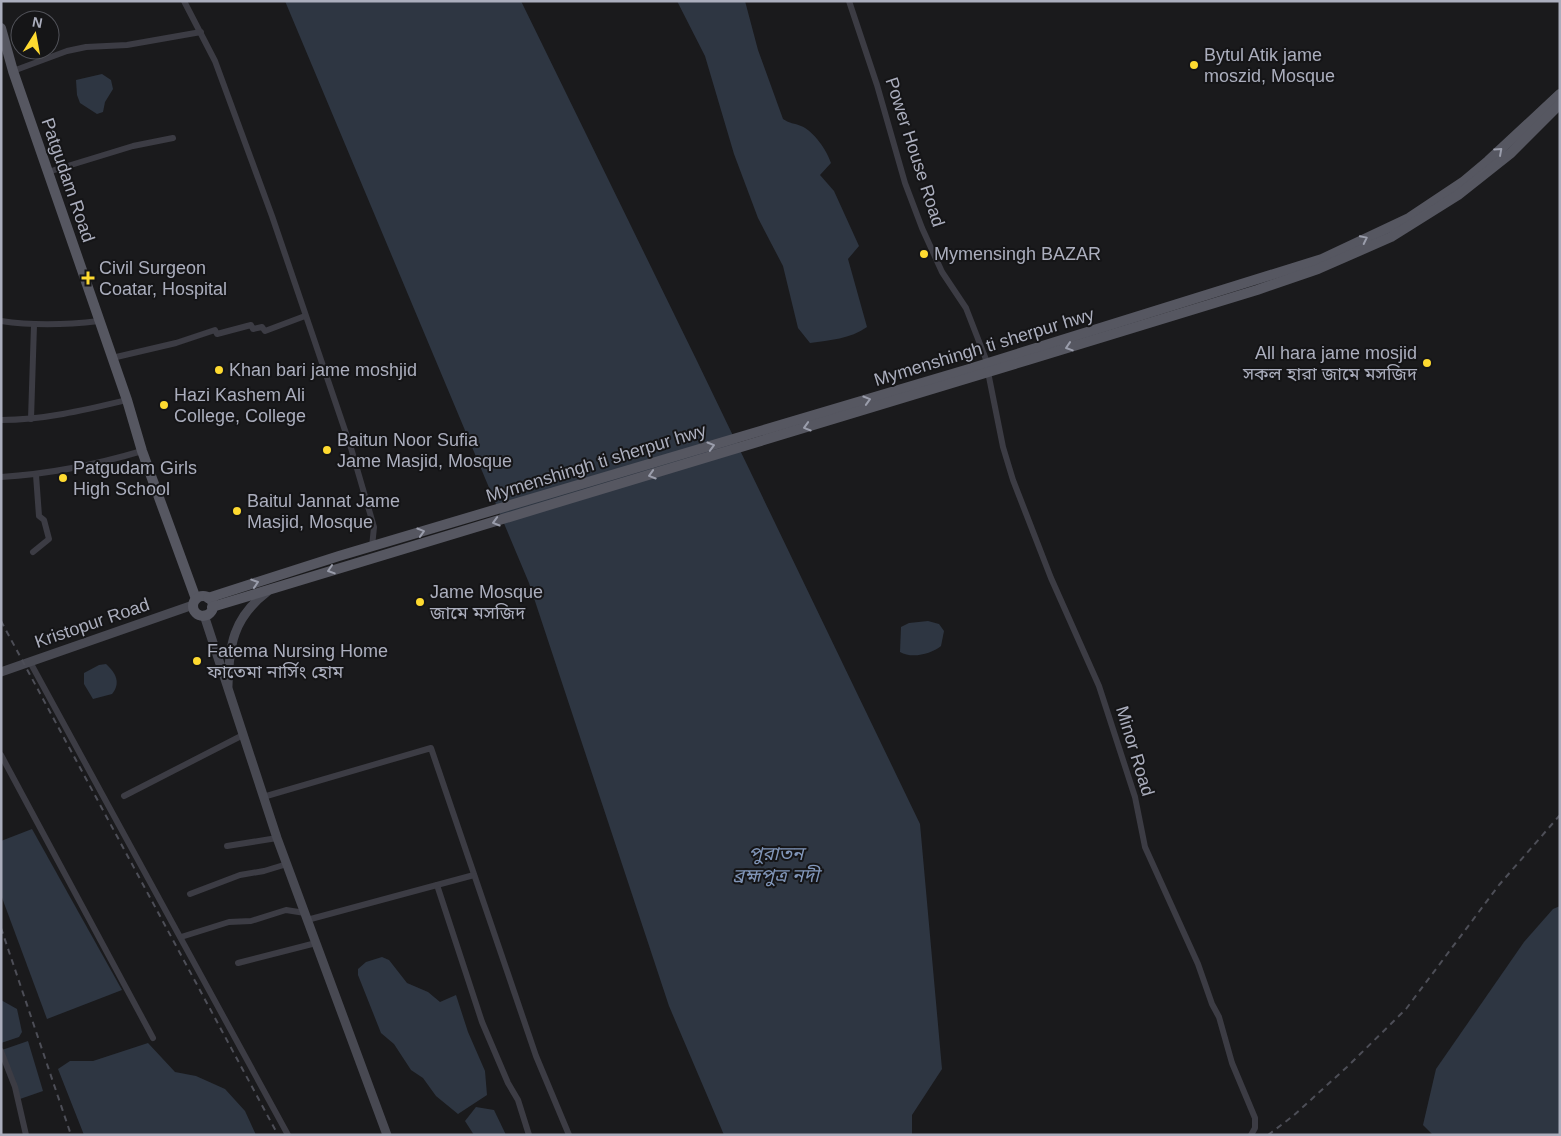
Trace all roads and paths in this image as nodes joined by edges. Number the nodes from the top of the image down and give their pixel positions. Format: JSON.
{"nodes":[{"id":1,"x":184,"y":1,"type":"edge"},
{"id":2,"x":850,"y":1,"type":"edge"},
{"id":3,"x":201,"y":32,"type":"junction"},
{"id":4,"x":2,"y":34,"type":"edge"},
{"id":5,"x":1,"y":58,"type":"edge"},
{"id":6,"x":12,"y":67,"type":"junction"},
{"id":7,"x":1560,"y":94,"type":"edge"},
{"id":8,"x":1560,"y":104,"type":"edge"},
{"id":9,"x":173,"y":138,"type":"dead end"},
{"id":10,"x":48,"y":172,"type":"junction"},
{"id":11,"x":305,"y":316,"type":"junction"},
{"id":12,"x":1,"y":321,"type":"edge"},
{"id":13,"x":99,"y":321,"type":"junction"},
{"id":14,"x":34,"y":325,"type":"junction"},
{"id":15,"x":112,"y":358,"type":"junction"},
{"id":16,"x":988,"y":367,"type":"junction"},
{"id":17,"x":127,"y":400,"type":"junction"},
{"id":18,"x":31,"y":419,"type":"junction"},
{"id":19,"x":1,"y":420,"type":"edge"},
{"id":20,"x":142,"y":451,"type":"junction"},
{"id":21,"x":36,"y":475,"type":"junction"},
{"id":22,"x":1,"y":477,"type":"edge"},
{"id":23,"x":375,"y":550,"type":"junction"},
{"id":24,"x":34,"y":552,"type":"dead end"},
{"id":25,"x":270,"y":589,"type":"junction"},
{"id":26,"x":203,"y":601,"type":"junction"},
{"id":27,"x":204,"y":615,"type":"joint"},
{"id":28,"x":30,"y":662,"type":"junction"},
{"id":29,"x":1,"y":672,"type":"edge"},
{"id":30,"x":228,"y":694,"type":"junction"},
{"id":31,"x":242,"y":735,"type":"junction"},
{"id":32,"x":1,"y":755,"type":"edge"},
{"id":33,"x":124,"y":796,"type":"dead end"},
{"id":34,"x":263,"y":797,"type":"junction"},
{"id":35,"x":277,"y":838,"type":"junction"},
{"id":36,"x":227,"y":846,"type":"dead end"},
{"id":37,"x":287,"y":864,"type":"junction"},
{"id":38,"x":474,"y":875,"type":"junction"},
{"id":39,"x":437,"y":885,"type":"junction"},
{"id":40,"x":190,"y":894,"type":"dead end"},
{"id":41,"x":306,"y":916,"type":"junction"},
{"id":42,"x":181,"y":938,"type":"junction"},
{"id":43,"x":316,"y":943,"type":"junction"},
{"id":44,"x":238,"y":962,"type":"dead end"},
{"id":45,"x":153,"y":1038,"type":"dead end"},
{"id":46,"x":1,"y":1052,"type":"edge"},
{"id":47,"x":26,"y":1135,"type":"edge"},
{"id":48,"x":288,"y":1135,"type":"edge"},
{"id":49,"x":387,"y":1135,"type":"edge"},
{"id":50,"x":529,"y":1135,"type":"edge"},
{"id":51,"x":569,"y":1135,"type":"edge"},
{"id":52,"x":1251,"y":1135,"type":"edge"}],
"edges":[{"from":1,"to":3,"type":"street"},
{"from":2,"to":16,"type":"street","name":"Power House Road"},
{"from":3,"to":6,"type":"street"},
{"from":3,"to":11,"type":"street"},
{"from":4,"to":6,"type":"main road","name":"Patgudam Road"},
{"from":5,"to":6,"type":"main road"},
{"from":6,"to":10,"type":"main road","name":"Patgudam Road"},
{"from":16,"to":7,"type":"main road","name":"Mymenshingh ti sherpur hwy","one_way":true},
{"from":8,"to":16,"type":"main road","name":"Mymenshingh ti sherpur hwy","one_way":true},
{"from":9,"to":10,"type":"street"},
{"from":10,"to":13,"type":"main road","name":"Patgudam Road"},
{"from":11,"to":15,"type":"street"},
{"from":11,"to":23,"type":"street"},
{"from":12,"to":14,"type":"street"},
{"from":13,"to":14,"type":"street"},
{"from":13,"to":15,"type":"main road","name":"Patgudam Road"},
{"from":14,"to":18,"type":"street"},
{"from":15,"to":17,"type":"main road","name":"Patgudam Road"},
{"from":16,"to":23,"type":"main road","name":"Mymenshingh ti sherpur hwy"},
{"from":16,"to":52,"type":"street","name":"Minor Road"},
{"from":17,"to":18,"type":"street"},
{"from":17,"to":20,"type":"main road","name":"Patgudam Road"},
{"from":17,"to":26,"type":"main road","name":"Patgudam Road"},
{"from":18,"to":19,"type":"street"},
{"from":20,"to":21,"type":"street"},
{"from":20,"to":26,"type":"main road","name":"Patgudam Road"},
{"from":21,"to":22,"type":"street"},
{"from":21,"to":24,"type":"street"},
{"from":23,"to":25,"type":"main road","name":"Kristopur Road","one_way":true},
{"from":26,"to":23,"type":"main road","name":"Kristopur Road","one_way":true},
{"from":25,"to":26,"type":"main road","name":"Kristopur Road"},
{"from":25,"to":30,"type":"main road"},
{"from":26,"to":27,"type":"main road"},
{"from":26,"to":28,"type":"main road","name":"Kristopur Road"},
{"from":27,"to":30,"type":"main road"},
{"from":28,"to":29,"type":"main road","name":"Kristopur Road"},
{"from":28,"to":42,"type":"street"},
{"from":30,"to":31,"type":"main road"},
{"from":31,"to":33,"type":"street"},
{"from":31,"to":34,"type":"main road"},
{"from":32,"to":45,"type":"street"},
{"from":34,"to":35,"type":"main road"},
{"from":34,"to":38,"type":"street"},
{"from":35,"to":36,"type":"street"},
{"from":35,"to":37,"type":"main road"},
{"from":37,"to":40,"type":"street"},
{"from":37,"to":41,"type":"main road"},
{"from":38,"to":39,"type":"street"},
{"from":38,"to":51,"type":"street"},
{"from":39,"to":41,"type":"street"},
{"from":39,"to":50,"type":"street"},
{"from":41,"to":42,"type":"street"},
{"from":41,"to":43,"type":"main road"},
{"from":42,"to":48,"type":"street"},
{"from":43,"to":44,"type":"street"},
{"from":43,"to":49,"type":"main road"},
{"from":46,"to":47,"type":"street"}]}
